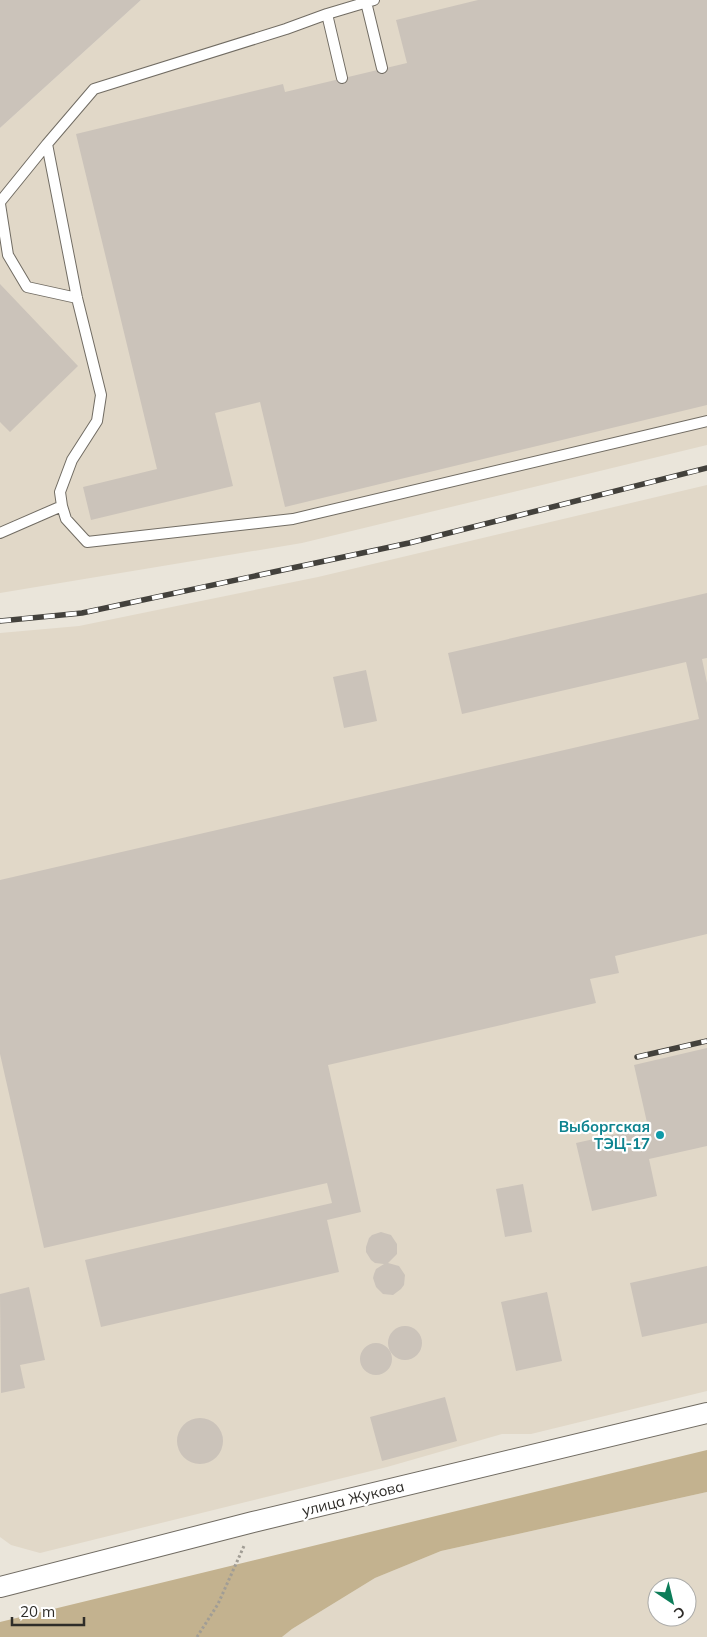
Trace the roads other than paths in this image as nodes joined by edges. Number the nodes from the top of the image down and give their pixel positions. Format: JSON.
{"nodes":[{"id":1,"x":370,"y":1,"type":"edge"},
{"id":2,"x":327,"y":14,"type":"junction"},
{"id":3,"x":382,"y":68,"type":"dead end"},
{"id":4,"x":342,"y":78,"type":"dead end"},
{"id":5,"x":47,"y":144,"type":"junction"},
{"id":6,"x":0,"y":203,"type":"edge"},
{"id":7,"x":77,"y":298,"type":"junction"},
{"id":8,"x":707,"y":420,"type":"edge"},
{"id":9,"x":62,"y":506,"type":"junction"},
{"id":10,"x":0,"y":533,"type":"edge"},
{"id":11,"x":707,"y":1413,"type":"edge"},
{"id":12,"x":0,"y":1587,"type":"edge"}],
"edges":[{"from":1,"to":2,"type":"lane"},
{"from":1,"to":3,"type":"lane"},
{"from":2,"to":4,"type":"lane"},
{"from":2,"to":5,"type":"lane"},
{"from":5,"to":6,"type":"lane"},
{"from":5,"to":7,"type":"lane"},
{"from":6,"to":7,"type":"lane"},
{"from":7,"to":9,"type":"lane"},
{"from":8,"to":9,"type":"lane"},
{"from":9,"to":10,"type":"lane"},
{"from":11,"to":12,"type":"street","name":"улица Жукова"}]}
